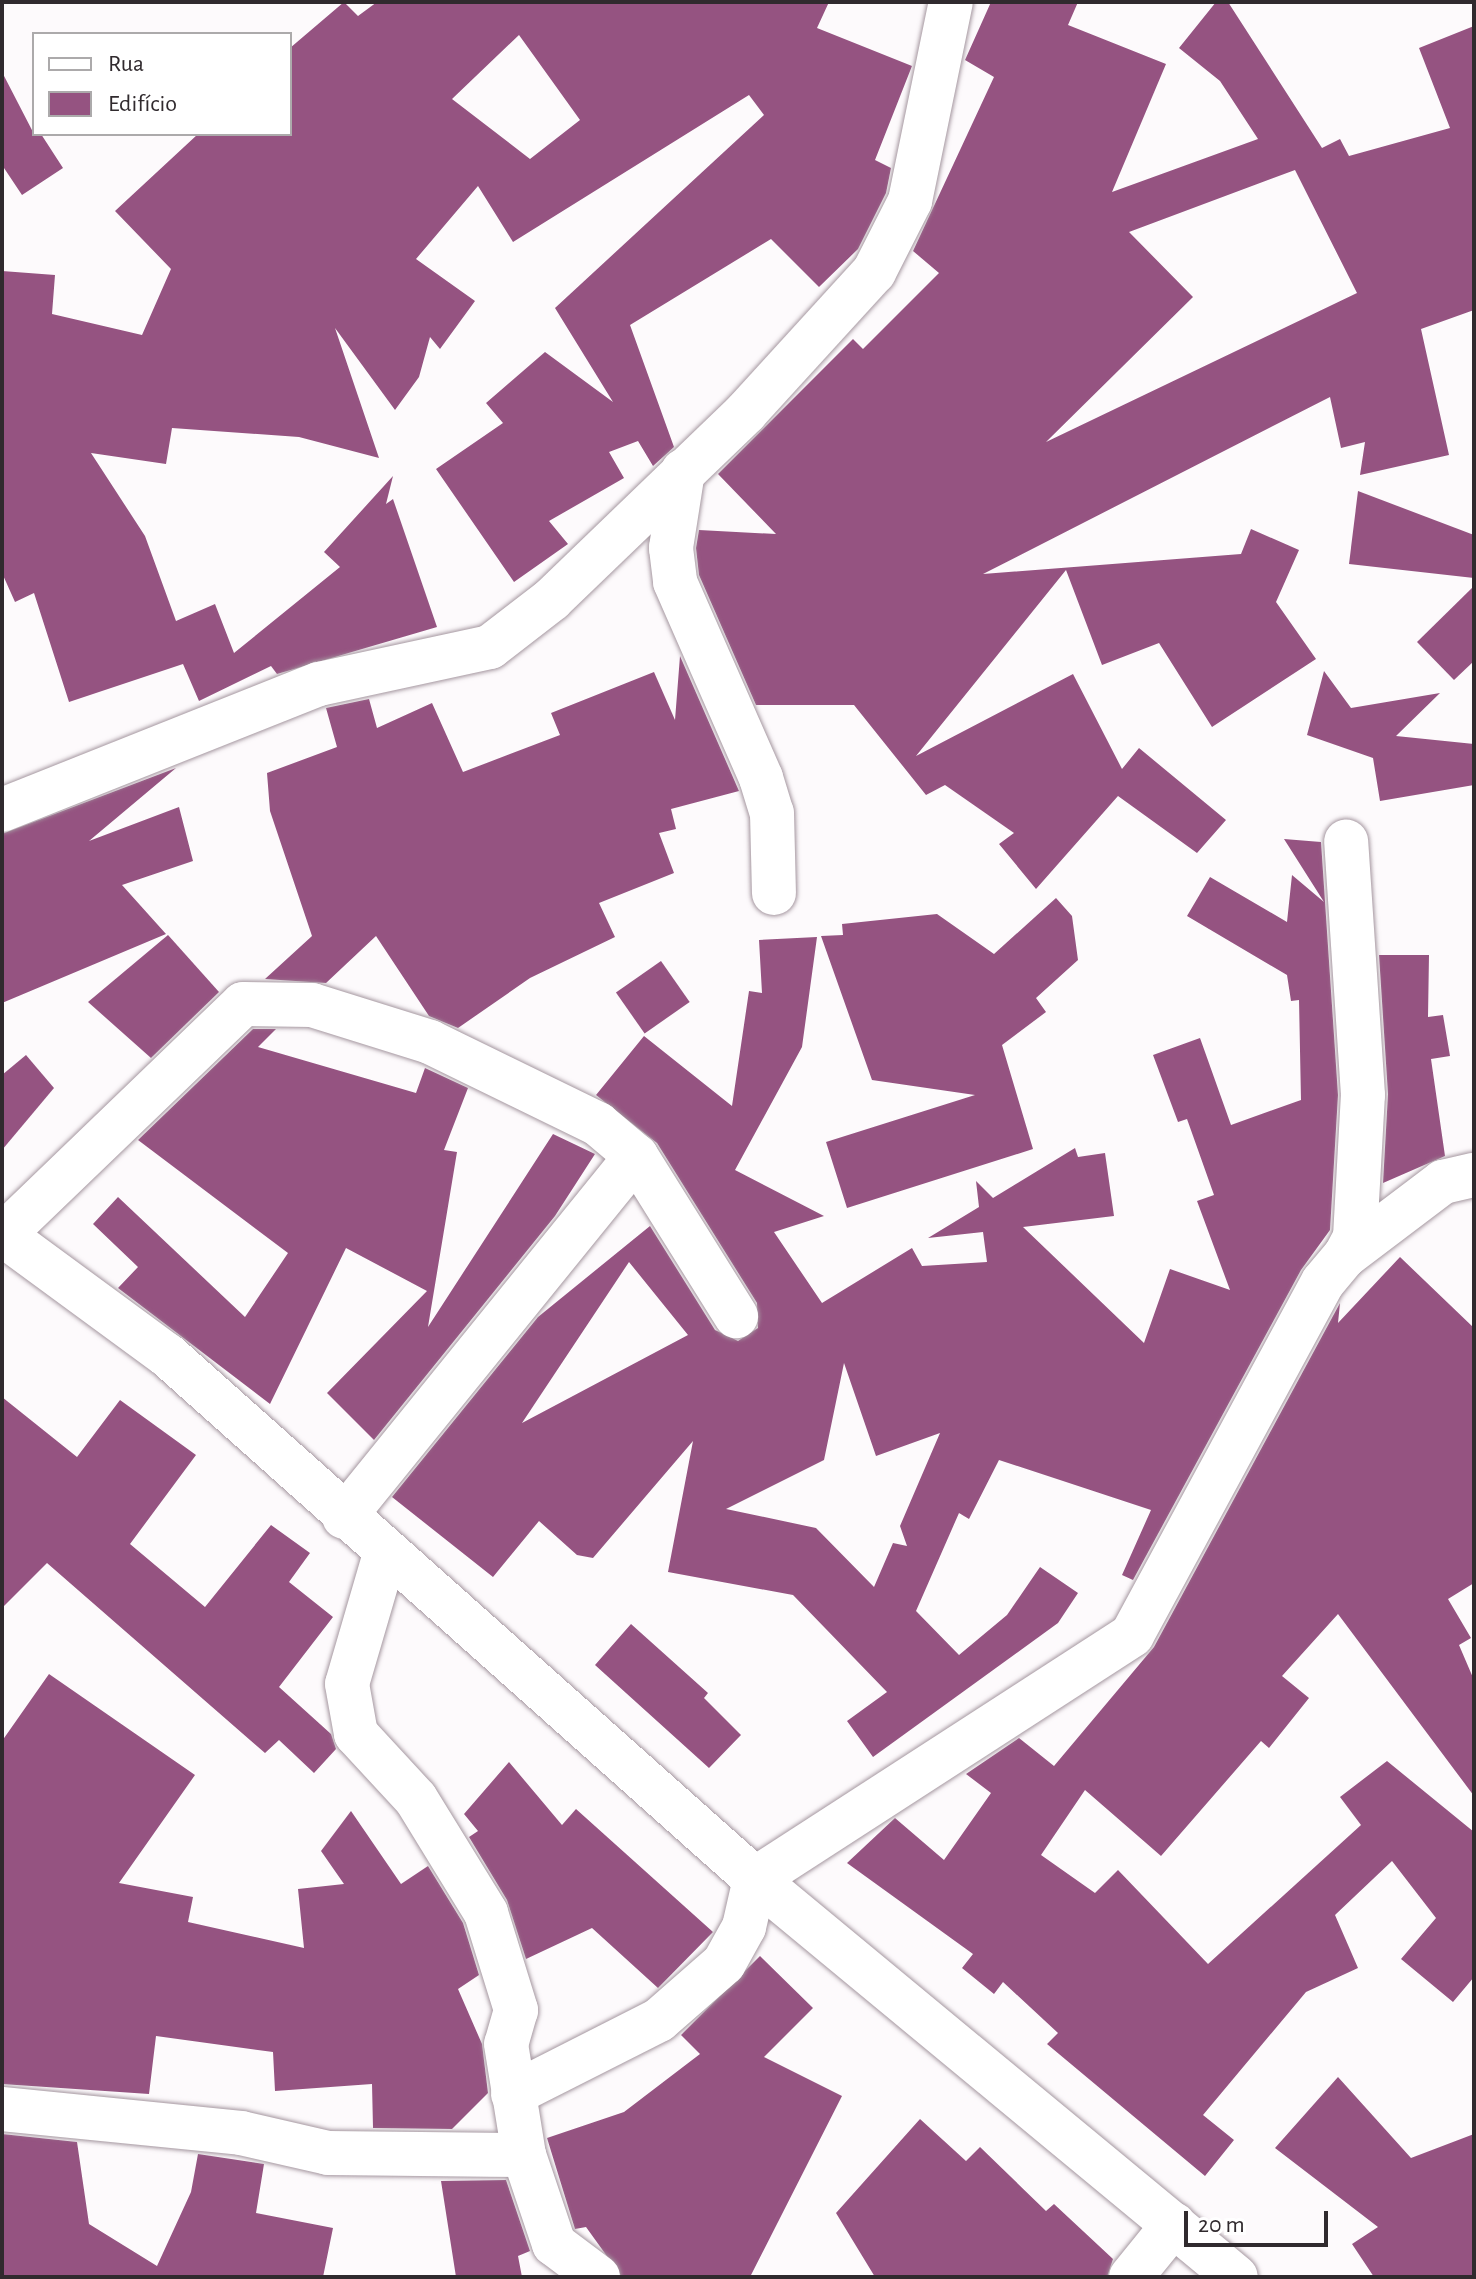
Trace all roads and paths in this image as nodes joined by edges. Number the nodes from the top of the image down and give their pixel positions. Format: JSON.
{"nodes":[{"id":1,"x":951,"y":2,"type":"edge"},
{"id":2,"x":683,"y":471,"type":"junction"},
{"id":3,"x":2,"y":810,"type":"edge"},
{"id":4,"x":1346,"y":842,"type":"dead end"},
{"id":5,"x":774,"y":893,"type":"dead end"},
{"id":6,"x":636,"y":1156,"type":"junction"},
{"id":7,"x":1474,"y":1175,"type":"edge"},
{"id":8,"x":3,"y":1234,"type":"edge"},
{"id":9,"x":1345,"y":1256,"type":"junction"},
{"id":10,"x":736,"y":1316,"type":"dead end"},
{"id":11,"x":344,"y":1517,"type":"junction"},
{"id":12,"x":385,"y":1554,"type":"junction"},
{"id":13,"x":755,"y":1879,"type":"junction"},
{"id":14,"x":513,"y":2094,"type":"junction"},
{"id":15,"x":2,"y":2109,"type":"edge"},
{"id":16,"x":524,"y":2155,"type":"junction"},
{"id":17,"x":1174,"y":2224,"type":"junction"},
{"id":18,"x":591,"y":2275,"type":"edge"},
{"id":19,"x":1131,"y":2277,"type":"edge"},
{"id":20,"x":1236,"y":2277,"type":"edge"}],
"edges":[{"from":1,"to":2,"type":"street"},
{"from":2,"to":3,"type":"street"},
{"from":2,"to":5,"type":"street"},
{"from":4,"to":9,"type":"street"},
{"from":6,"to":8,"type":"street"},
{"from":6,"to":10,"type":"street"},
{"from":6,"to":11,"type":"street"},
{"from":7,"to":9,"type":"street"},
{"from":8,"to":11,"type":"street"},
{"from":9,"to":13,"type":"street"},
{"from":11,"to":12,"type":"street"},
{"from":12,"to":13,"type":"street"},
{"from":12,"to":14,"type":"street"},
{"from":13,"to":14,"type":"street"},
{"from":13,"to":17,"type":"street"},
{"from":14,"to":16,"type":"street"},
{"from":15,"to":16,"type":"street"},
{"from":16,"to":18,"type":"street"},
{"from":17,"to":19,"type":"street"},
{"from":17,"to":20,"type":"street"}]}
